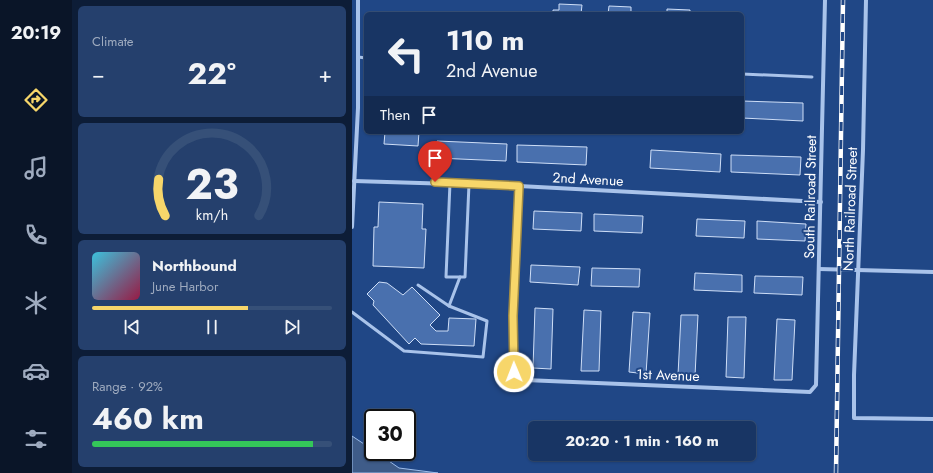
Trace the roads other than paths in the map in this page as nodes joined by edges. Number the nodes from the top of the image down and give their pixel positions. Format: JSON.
{"nodes":[{"id":1,"x":358,"y":0,"type":"edge"},
{"id":2,"x":825,"y":0,"type":"edge"},
{"id":3,"x":866,"y":0,"type":"edge"},
{"id":4,"x":352,"y":36,"type":"edge"},
{"id":5,"x":358,"y":37,"type":"junction"},
{"id":6,"x":358,"y":57,"type":"junction"},
{"id":7,"x":364,"y":58,"type":"edge"},
{"id":8,"x":744,"y":74,"type":"edge"},
{"id":9,"x":812,"y":77,"type":"dead end"},
{"id":10,"x":353,"y":181,"type":"edge"},
{"id":11,"x":450,"y":183,"type":"junction"},
{"id":12,"x":469,"y":184,"type":"junction"},
{"id":13,"x":519,"y":186,"type":"junction"},
{"id":14,"x":821,"y":202,"type":"junction"},
{"id":15,"x":352,"y":227,"type":"edge"},
{"id":16,"x":820,"y":270,"type":"junction"},
{"id":17,"x":860,"y":270,"type":"junction"},
{"id":18,"x":933,"y":272,"type":"edge"},
{"id":19,"x":460,"y":277,"type":"junction"},
{"id":20,"x":418,"y":285,"type":"dead end"},
{"id":21,"x":449,"y":306,"type":"junction"},
{"id":22,"x":352,"y":312,"type":"edge"},
{"id":23,"x":810,"y":392,"type":"joint"},
{"id":24,"x":933,"y":419,"type":"edge"}],
"edges":[{"from":1,"to":5,"type":"street"},
{"from":2,"to":14,"type":"street","name":"South Railroad Street"},
{"from":3,"to":17,"type":"street","name":"North Railroad Street"},
{"from":4,"to":5,"type":"street"},
{"from":5,"to":6,"type":"street"},
{"from":6,"to":7,"type":"lane"},
{"from":6,"to":10,"type":"street"},
{"from":8,"to":9,"type":"lane"},
{"from":10,"to":11,"type":"street","name":"2nd Avenue"},
{"from":10,"to":15,"type":"street"},
{"from":11,"to":12,"type":"street","name":"2nd Avenue"},
{"from":11,"to":19,"type":"lane"},
{"from":12,"to":13,"type":"street","name":"2nd Avenue"},
{"from":12,"to":19,"type":"lane"},
{"from":13,"to":14,"type":"street","name":"2nd Avenue"},
{"from":13,"to":23,"type":"street","name":"1st Avenue"},
{"from":14,"to":16,"type":"street","name":"South Railroad Street"},
{"from":16,"to":17,"type":"street"},
{"from":16,"to":23,"type":"street","name":"South Railroad Street"},
{"from":17,"to":18,"type":"street"},
{"from":17,"to":24,"type":"street","name":"North Railroad Street"},
{"from":19,"to":21,"type":"lane"},
{"from":20,"to":21,"type":"lane"},
{"from":21,"to":22,"type":"lane"}]}
